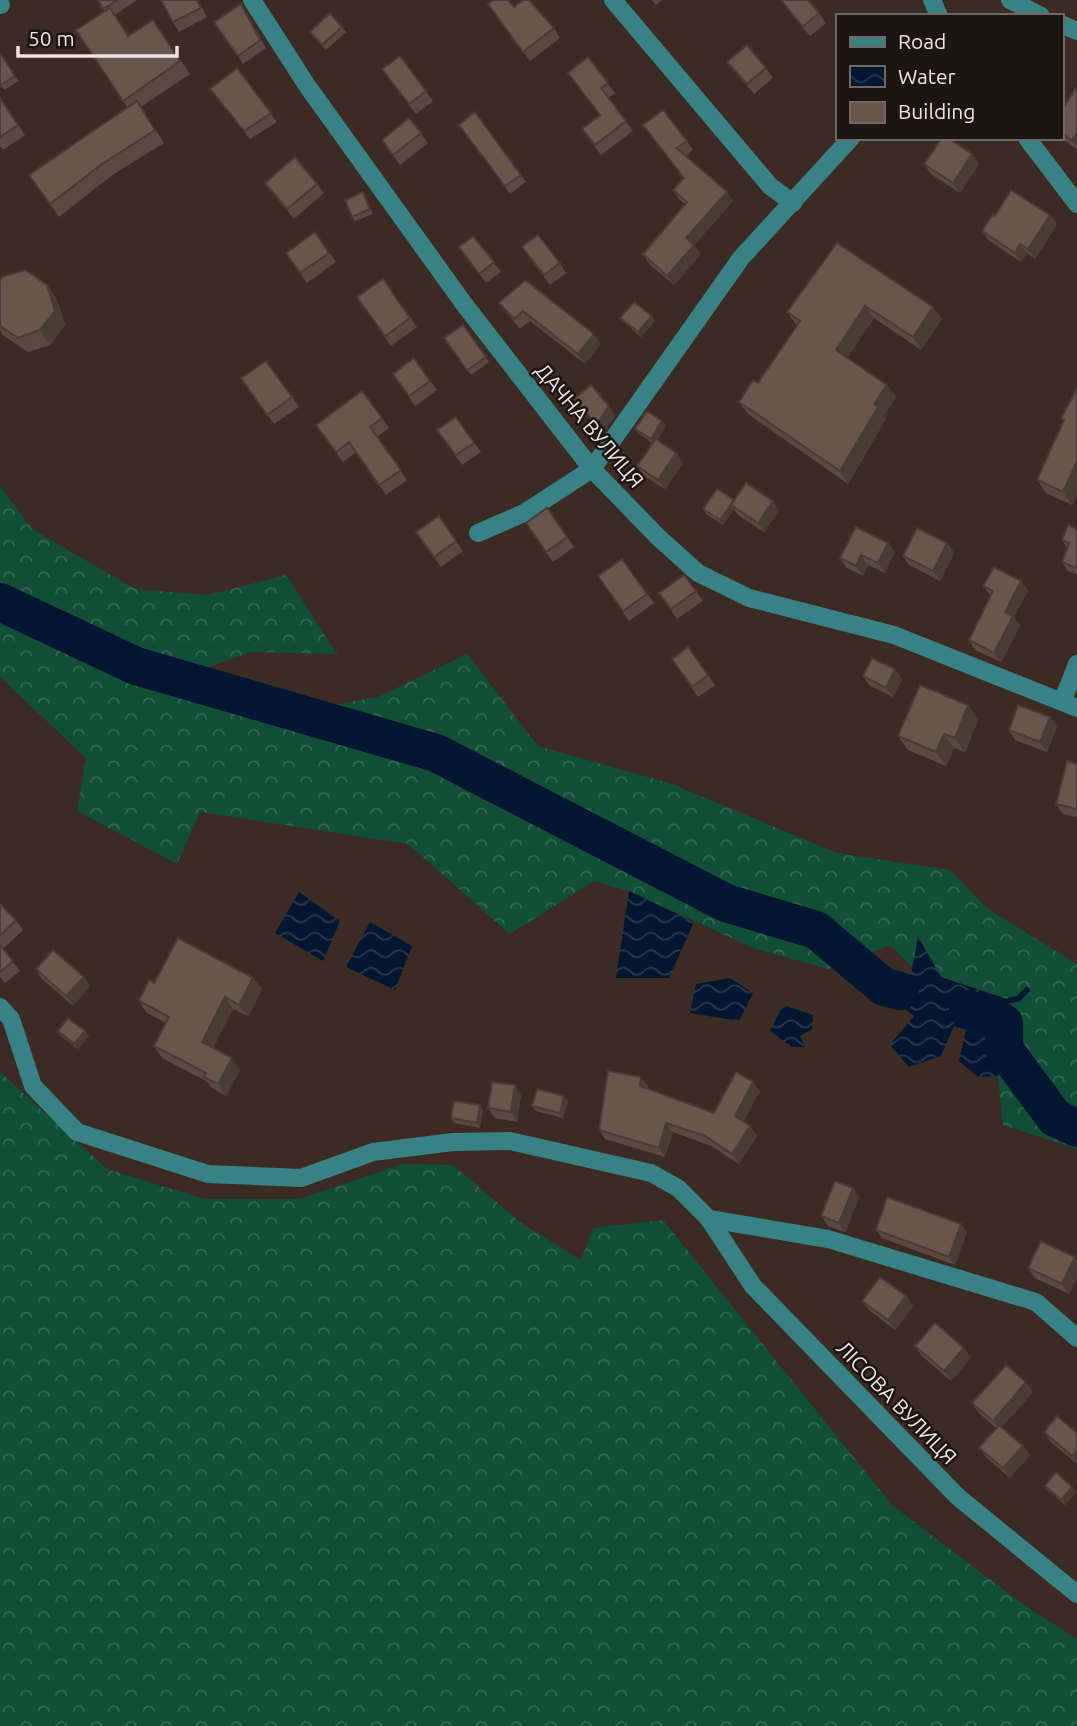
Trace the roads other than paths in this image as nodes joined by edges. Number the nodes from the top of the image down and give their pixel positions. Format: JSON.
{"nodes":[{"id":1,"x":252,"y":0,"type":"edge"},
{"id":2,"x":613,"y":0,"type":"edge"},
{"id":3,"x":1010,"y":0,"type":"edge"},
{"id":4,"x":1033,"y":14,"type":"edge"},
{"id":5,"x":849,"y":140,"type":"edge"},
{"id":6,"x":1029,"y":140,"type":"edge"},
{"id":7,"x":793,"y":203,"type":"junction"},
{"id":8,"x":1077,"y":204,"type":"edge"},
{"id":9,"x":592,"y":469,"type":"junction"},
{"id":10,"x":478,"y":533,"type":"dead end"},
{"id":11,"x":1077,"y":664,"type":"edge"},
{"id":12,"x":1070,"y":704,"type":"edge"},
{"id":13,"x":0,"y":1007,"type":"edge"},
{"id":14,"x":709,"y":1219,"type":"junction"},
{"id":15,"x":1077,"y":1338,"type":"edge"},
{"id":16,"x":1077,"y":1594,"type":"edge"}],
"edges":[{"from":1,"to":9,"type":"street","name":"ДАЧНА ВУЛИЦЯ"},
{"from":2,"to":7,"type":"street"},
{"from":3,"to":4,"type":"street"},
{"from":5,"to":7,"type":"street"},
{"from":6,"to":8,"type":"street"},
{"from":7,"to":9,"type":"street"},
{"from":9,"to":10,"type":"street"},
{"from":9,"to":12,"type":"street","name":"ДАЧНА ВУЛИЦЯ"},
{"from":11,"to":12,"type":"street"},
{"from":13,"to":14,"type":"street","name":"ЛІСОВА ВУЛИЦЯ"},
{"from":14,"to":15,"type":"street"},
{"from":14,"to":16,"type":"street","name":"ЛІСОВА ВУЛИЦЯ"}]}
